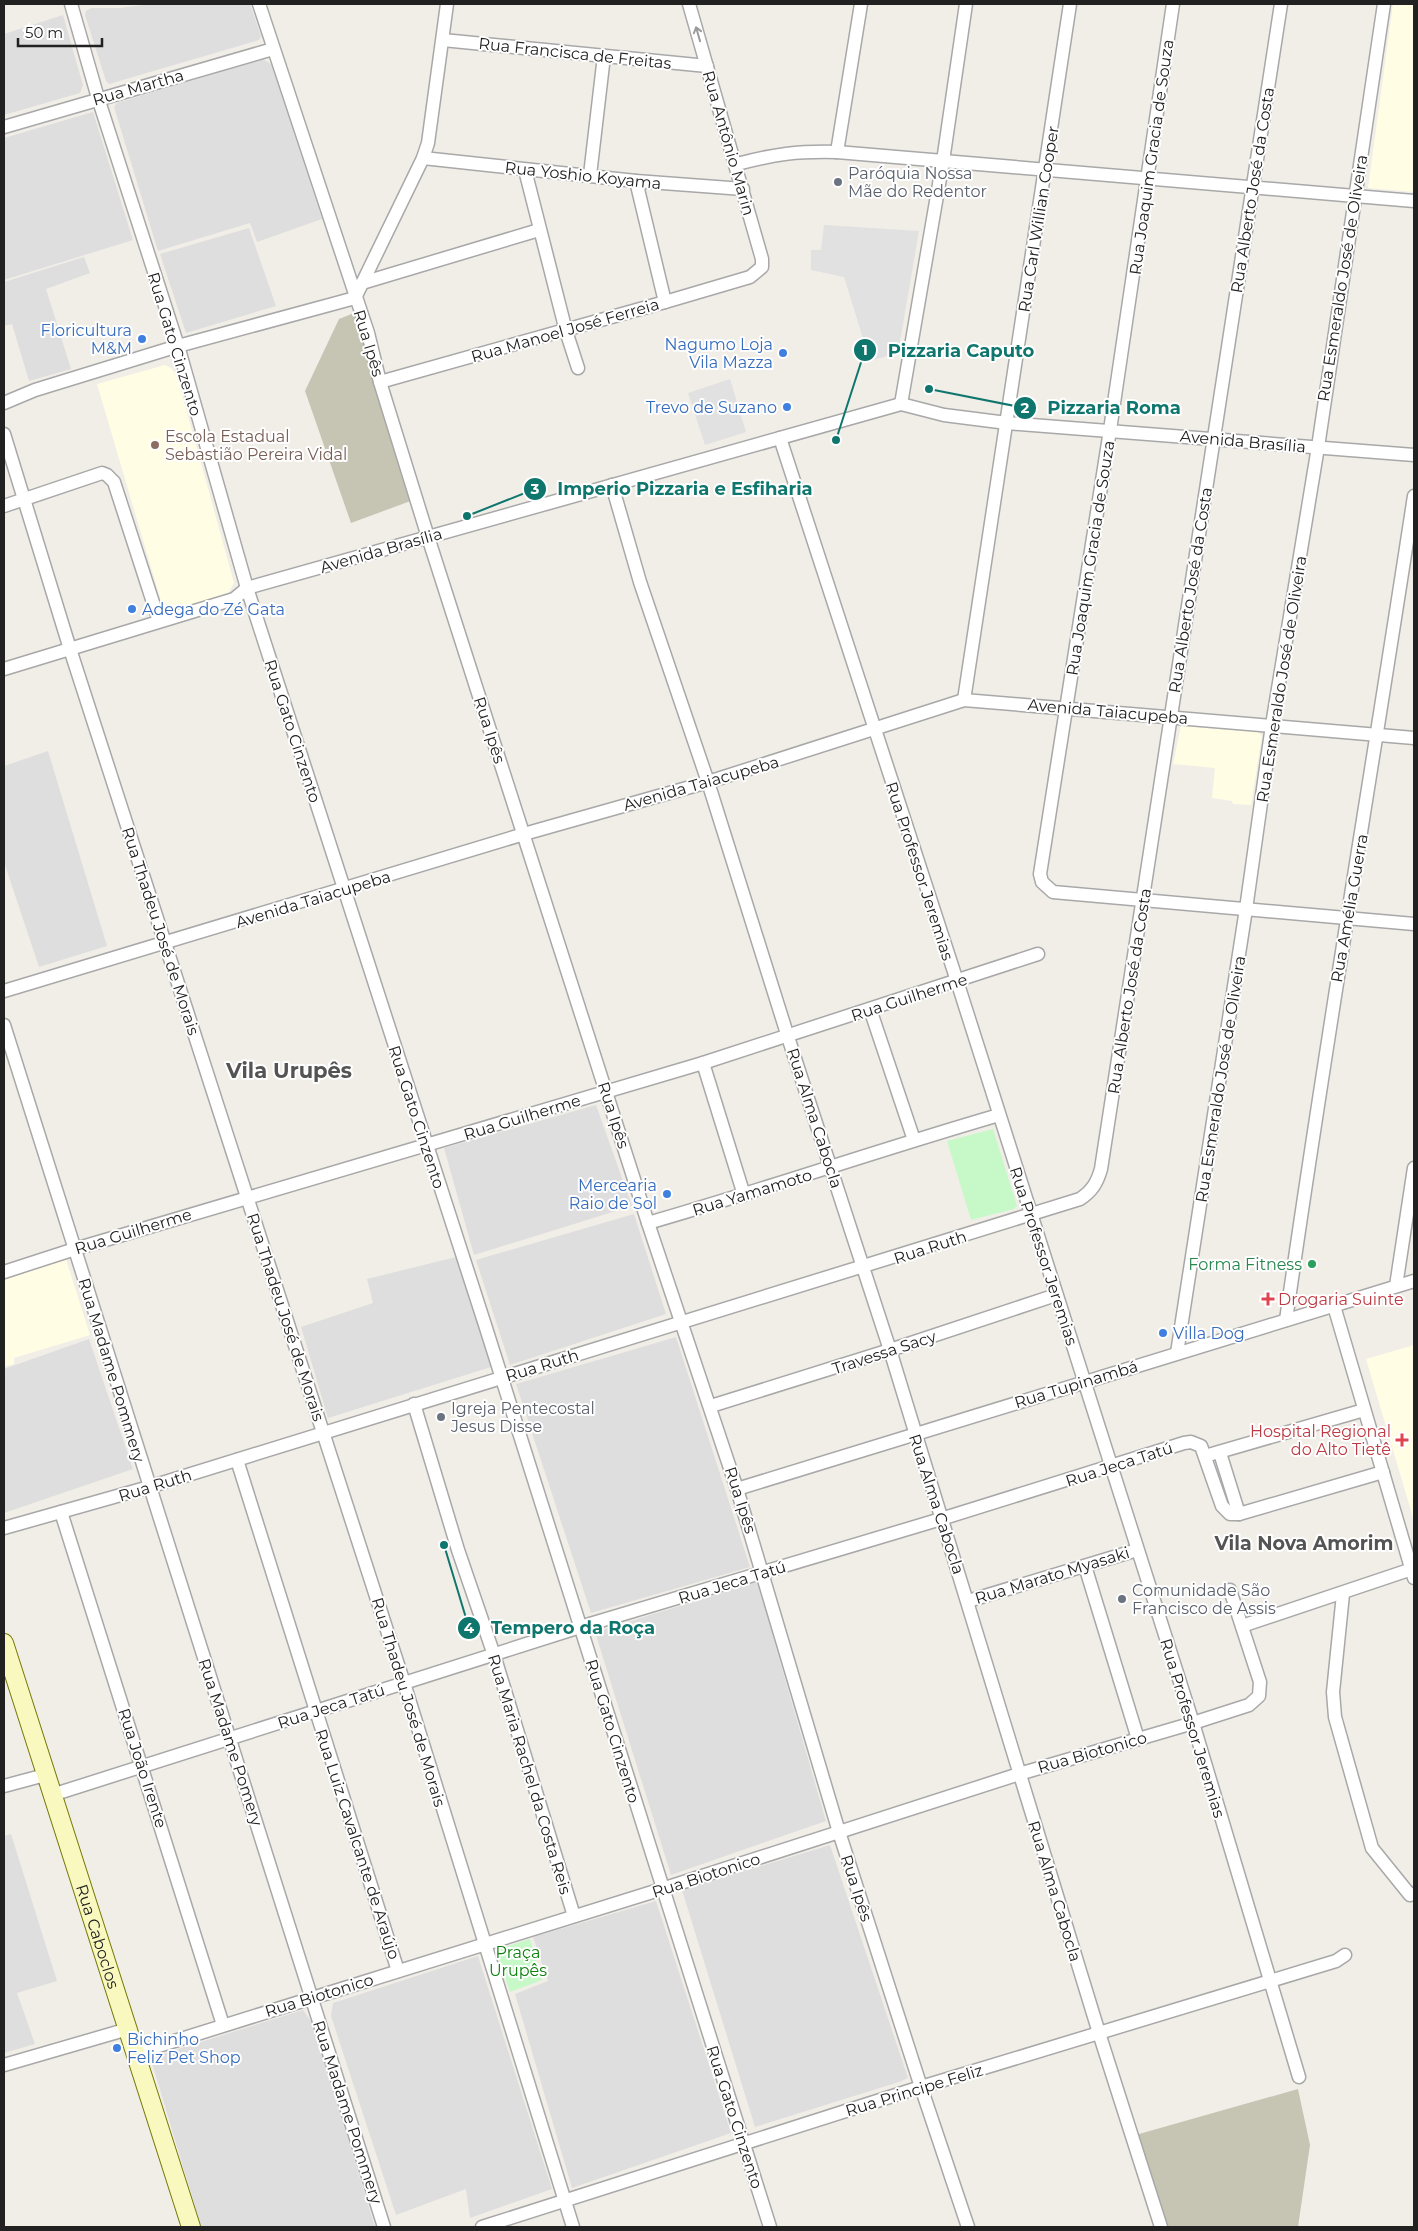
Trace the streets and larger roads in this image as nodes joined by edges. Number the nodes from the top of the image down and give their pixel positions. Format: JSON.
{"nodes":[{"id":1,"x":72,"y":4,"type":"edge"},
{"id":2,"x":259,"y":4,"type":"edge"},
{"id":3,"x":447,"y":4,"type":"edge"},
{"id":4,"x":689,"y":4,"type":"edge"},
{"id":5,"x":861,"y":4,"type":"edge"},
{"id":6,"x":966,"y":4,"type":"edge"},
{"id":7,"x":1070,"y":4,"type":"edge"},
{"id":8,"x":1173,"y":4,"type":"edge"},
{"id":9,"x":1281,"y":4,"type":"edge"},
{"id":10,"x":1384,"y":4,"type":"edge"},
{"id":11,"x":443,"y":40,"type":"junction"},
{"id":12,"x":272,"y":49,"type":"junction"},
{"id":13,"x":604,"y":56,"type":"junction"},
{"id":14,"x":707,"y":66,"type":"junction"},
{"id":15,"x":98,"y":98,"type":"junction"},
{"id":16,"x":4,"y":127,"type":"edge"},
{"id":17,"x":837,"y":152,"type":"junction"},
{"id":18,"x":423,"y":158,"type":"junction"},
{"id":19,"x":943,"y":161,"type":"junction"},
{"id":20,"x":737,"y":164,"type":"junction"},
{"id":21,"x":525,"y":170,"type":"junction"},
{"id":22,"x":1046,"y":170,"type":"junction"},
{"id":23,"x":590,"y":175,"type":"junction"},
{"id":24,"x":1148,"y":178,"type":"junction"},
{"id":25,"x":636,"y":181,"type":"junction"},
{"id":26,"x":1252,"y":187,"type":"junction"},
{"id":27,"x":743,"y":189,"type":"junction"},
{"id":28,"x":1354,"y":196,"type":"junction"},
{"id":29,"x":1414,"y":201,"type":"edge"},
{"id":30,"x":539,"y":230,"type":"junction"},
{"id":31,"x":750,"y":276,"type":"joint"},
{"id":32,"x":362,"y":283,"type":"junction"},
{"id":33,"x":355,"y":298,"type":"junction"},
{"id":34,"x":666,"y":302,"type":"junction"},
{"id":35,"x":566,"y":331,"type":"junction"},
{"id":36,"x":178,"y":346,"type":"junction"},
{"id":37,"x":578,"y":368,"type":"dead end"},
{"id":38,"x":380,"y":382,"type":"junction"},
{"id":39,"x":4,"y":403,"type":"edge"},
{"id":40,"x":901,"y":404,"type":"junction"},
{"id":41,"x":1007,"y":422,"type":"junction"},
{"id":42,"x":1110,"y":430,"type":"junction"},
{"id":43,"x":4,"y":434,"type":"edge"},
{"id":44,"x":780,"y":438,"type":"junction"},
{"id":45,"x":1214,"y":438,"type":"junction"},
{"id":46,"x":1318,"y":448,"type":"junction"},
{"id":47,"x":1414,"y":455,"type":"edge"},
{"id":48,"x":612,"y":485,"type":"junction"},
{"id":49,"x":1414,"y":496,"type":"edge"},
{"id":50,"x":23,"y":500,"type":"junction"},
{"id":51,"x":4,"y":506,"type":"edge"},
{"id":52,"x":428,"y":537,"type":"junction"},
{"id":53,"x":247,"y":588,"type":"junction"},
{"id":54,"x":159,"y":621,"type":"junction"},
{"id":55,"x":70,"y":649,"type":"junction"},
{"id":56,"x":4,"y":669,"type":"edge"},
{"id":57,"x":964,"y":700,"type":"junction"},
{"id":58,"x":1066,"y":707,"type":"junction"},
{"id":59,"x":1170,"y":716,"type":"junction"},
{"id":60,"x":1272,"y":725,"type":"junction"},
{"id":61,"x":874,"y":730,"type":"junction"},
{"id":62,"x":1378,"y":736,"type":"junction"},
{"id":63,"x":1414,"y":738,"type":"edge"},
{"id":64,"x":708,"y":782,"type":"junction"},
{"id":65,"x":524,"y":834,"type":"junction"},
{"id":66,"x":344,"y":890,"type":"junction"},
{"id":67,"x":1143,"y":900,"type":"junction"},
{"id":68,"x":1246,"y":909,"type":"junction"},
{"id":69,"x":1347,"y":918,"type":"junction"},
{"id":70,"x":1414,"y":924,"type":"edge"},
{"id":71,"x":165,"y":943,"type":"junction"},
{"id":72,"x":1038,"y":954,"type":"dead end"},
{"id":73,"x":957,"y":981,"type":"junction"},
{"id":74,"x":4,"y":991,"type":"edge"},
{"id":75,"x":870,"y":1009,"type":"junction"},
{"id":76,"x":4,"y":1025,"type":"edge"},
{"id":77,"x":788,"y":1037,"type":"junction"},
{"id":78,"x":702,"y":1063,"type":"junction"},
{"id":79,"x":606,"y":1092,"type":"junction"},
{"id":80,"x":999,"y":1116,"type":"junction"},
{"id":81,"x":914,"y":1140,"type":"junction"},
{"id":82,"x":427,"y":1146,"type":"junction"},
{"id":83,"x":832,"y":1168,"type":"junction"},
{"id":84,"x":1414,"y":1168,"type":"edge"},
{"id":85,"x":744,"y":1195,"type":"junction"},
{"id":86,"x":247,"y":1198,"type":"junction"},
{"id":87,"x":1080,"y":1199,"type":"joint"},
{"id":88,"x":1031,"y":1215,"type":"junction"},
{"id":89,"x":648,"y":1223,"type":"junction"},
{"id":90,"x":74,"y":1249,"type":"junction"},
{"id":91,"x":863,"y":1268,"type":"junction"},
{"id":92,"x":4,"y":1272,"type":"edge"},
{"id":93,"x":1414,"y":1280,"type":"edge"},
{"id":94,"x":1396,"y":1286,"type":"junction"},
{"id":95,"x":1056,"y":1295,"type":"junction"},
{"id":96,"x":1334,"y":1306,"type":"junction"},
{"id":97,"x":1286,"y":1320,"type":"junction"},
{"id":98,"x":682,"y":1323,"type":"junction"},
{"id":99,"x":890,"y":1350,"type":"junction"},
{"id":100,"x":1177,"y":1353,"type":"junction"},
{"id":101,"x":502,"y":1377,"type":"junction"},
{"id":102,"x":1084,"y":1382,"type":"junction"},
{"id":103,"x":414,"y":1404,"type":"junction"},
{"id":104,"x":711,"y":1406,"type":"junction"},
{"id":105,"x":1364,"y":1410,"type":"junction"},
{"id":106,"x":324,"y":1433,"type":"junction"},
{"id":107,"x":914,"y":1434,"type":"junction"},
{"id":108,"x":1220,"y":1453,"type":"junction"},
{"id":109,"x":1206,"y":1456,"type":"junction"},
{"id":110,"x":237,"y":1460,"type":"junction"},
{"id":111,"x":1112,"y":1467,"type":"junction"},
{"id":112,"x":1383,"y":1472,"type":"junction"},
{"id":113,"x":148,"y":1487,"type":"junction"},
{"id":114,"x":737,"y":1489,"type":"junction"},
{"id":115,"x":61,"y":1512,"type":"junction"},
{"id":116,"x":1239,"y":1514,"type":"junction"},
{"id":117,"x":941,"y":1519,"type":"junction"},
{"id":118,"x":4,"y":1528,"type":"edge"},
{"id":119,"x":1137,"y":1550,"type":"junction"},
{"id":120,"x":1085,"y":1566,"type":"junction"},
{"id":121,"x":764,"y":1572,"type":"junction"},
{"id":122,"x":1413,"y":1574,"type":"edge"},
{"id":123,"x":1230,"y":1590,"type":"dead end"},
{"id":124,"x":1343,"y":1594,"type":"junction"},
{"id":125,"x":968,"y":1601,"type":"junction"},
{"id":126,"x":1242,"y":1626,"type":"junction"},
{"id":127,"x":580,"y":1627,"type":"junction"},
{"id":128,"x":4,"y":1644,"type":"edge"},
{"id":129,"x":494,"y":1655,"type":"junction"},
{"id":130,"x":404,"y":1683,"type":"junction"},
{"id":131,"x":316,"y":1711,"type":"junction"},
{"id":132,"x":1193,"y":1724,"type":"junction"},
{"id":133,"x":230,"y":1738,"type":"junction"},
{"id":134,"x":1138,"y":1739,"type":"junction"},
{"id":135,"x":143,"y":1766,"type":"junction"},
{"id":136,"x":45,"y":1774,"type":"junction"},
{"id":137,"x":1019,"y":1774,"type":"junction"},
{"id":138,"x":4,"y":1786,"type":"edge"},
{"id":139,"x":52,"y":1795,"type":"junction"},
{"id":140,"x":839,"y":1832,"type":"junction"},
{"id":141,"x":662,"y":1889,"type":"junction"},
{"id":142,"x":1414,"y":1894,"type":"edge"},
{"id":143,"x":574,"y":1916,"type":"junction"},
{"id":144,"x":484,"y":1944,"type":"junction"},
{"id":145,"x":1345,"y":1955,"type":"dead end"},
{"id":146,"x":398,"y":1971,"type":"junction"},
{"id":147,"x":1269,"y":1980,"type":"junction"},
{"id":148,"x":312,"y":1997,"type":"junction"},
{"id":149,"x":224,"y":2025,"type":"junction"},
{"id":150,"x":128,"y":2028,"type":"junction"},
{"id":151,"x":1099,"y":2033,"type":"junction"},
{"id":152,"x":136,"y":2053,"type":"junction"},
{"id":153,"x":4,"y":2065,"type":"edge"},
{"id":154,"x":1299,"y":2077,"type":"dead end"},
{"id":155,"x":920,"y":2087,"type":"junction"},
{"id":156,"x":744,"y":2143,"type":"junction"},
{"id":157,"x":564,"y":2201,"type":"junction"},
{"id":158,"x":191,"y":2227,"type":"edge"},
{"id":159,"x":384,"y":2227,"type":"edge"},
{"id":160,"x":482,"y":2227,"type":"edge"},
{"id":161,"x":573,"y":2227,"type":"edge"},
{"id":162,"x":770,"y":2227,"type":"edge"},
{"id":163,"x":968,"y":2227,"type":"edge"},
{"id":164,"x":1161,"y":2227,"type":"edge"}],
"edges":[{"from":1,"to":15,"type":"street","name":"Rua Gato Cinzento"},
{"from":2,"to":12,"type":"street","name":"Rua Ipês"},
{"from":3,"to":11,"type":"street"},
{"from":14,"to":4,"type":"street","name":"Rua Antônio Marin","one_way":true},
{"from":5,"to":17,"type":"street"},
{"from":6,"to":19,"type":"street"},
{"from":7,"to":22,"type":"street","name":"Rua Carl Willian Cooper"},
{"from":8,"to":24,"type":"street","name":"Rua Joaquim Gracia de Souza"},
{"from":9,"to":26,"type":"street","name":"Rua Alberto José da Costa"},
{"from":10,"to":28,"type":"street","name":"Rua Esmeraldo José de Oliveira"},
{"from":11,"to":13,"type":"street","name":"Rua Francisca de Freitas"},
{"from":11,"to":18,"type":"street"},
{"from":12,"to":15,"type":"street","name":"Rua Martha"},
{"from":12,"to":33,"type":"street","name":"Rua Ipês"},
{"from":13,"to":14,"type":"street","name":"Rua Francisca de Freitas"},
{"from":13,"to":23,"type":"street"},
{"from":14,"to":20,"type":"street","name":"Rua Antônio Marin"},
{"from":15,"to":16,"type":"street","name":"Rua Martha"},
{"from":15,"to":36,"type":"street","name":"Rua Gato Cinzento"},
{"from":17,"to":19,"type":"street"},
{"from":17,"to":20,"type":"street"},
{"from":18,"to":21,"type":"street","name":"Rua Yoshio Koyama"},
{"from":18,"to":32,"type":"street"},
{"from":19,"to":22,"type":"street"},
{"from":19,"to":40,"type":"street"},
{"from":20,"to":27,"type":"street","name":"Rua Antônio Marin"},
{"from":21,"to":23,"type":"street","name":"Rua Yoshio Koyama"},
{"from":21,"to":30,"type":"street"},
{"from":22,"to":24,"type":"street"},
{"from":22,"to":41,"type":"street","name":"Rua Carl Willian Cooper"},
{"from":23,"to":25,"type":"street","name":"Rua Yoshio Koyama"},
{"from":24,"to":26,"type":"street"},
{"from":24,"to":42,"type":"street","name":"Rua Joaquim Gracia de Souza"},
{"from":25,"to":27,"type":"street","name":"Rua Yoshio Koyama"},
{"from":25,"to":34,"type":"street"},
{"from":26,"to":28,"type":"street"},
{"from":26,"to":45,"type":"street","name":"Rua Alberto José da Costa"},
{"from":27,"to":31,"type":"street","name":"Rua Antônio Marin"},
{"from":28,"to":29,"type":"street"},
{"from":28,"to":46,"type":"street","name":"Rua Esmeraldo José de Oliveira"},
{"from":30,"to":32,"type":"street"},
{"from":30,"to":35,"type":"street"},
{"from":31,"to":34,"type":"street","name":"Rua Manoel José Ferreia"},
{"from":32,"to":33,"type":"street"},
{"from":33,"to":36,"type":"street"},
{"from":33,"to":38,"type":"street","name":"Rua Ipês"},
{"from":34,"to":35,"type":"street","name":"Rua Manoel José Ferreia"},
{"from":35,"to":37,"type":"street"},
{"from":35,"to":38,"type":"street","name":"Rua Manoel José Ferreia"},
{"from":36,"to":39,"type":"street"},
{"from":36,"to":53,"type":"street","name":"Rua Gato Cinzento"},
{"from":38,"to":52,"type":"street","name":"Rua Ipês"},
{"from":40,"to":41,"type":"street","name":"Avenida Brasília"},
{"from":40,"to":44,"type":"street","name":"Avenida Brasília"},
{"from":41,"to":42,"type":"street","name":"Avenida Brasília"},
{"from":41,"to":57,"type":"street","name":"Rua Carl Willian Cooper"},
{"from":42,"to":45,"type":"street","name":"Avenida Brasília"},
{"from":42,"to":58,"type":"street","name":"Rua Joaquim Gracia de Souza"},
{"from":43,"to":50,"type":"street","name":"Rua Thadeu José de Morais"},
{"from":44,"to":48,"type":"street","name":"Avenida Brasília"},
{"from":44,"to":61,"type":"street","name":"Rua Professor Jeremias"},
{"from":45,"to":46,"type":"street","name":"Avenida Brasília"},
{"from":45,"to":59,"type":"street","name":"Rua Alberto José da Costa"},
{"from":46,"to":47,"type":"street","name":"Avenida Brasília"},
{"from":46,"to":60,"type":"street","name":"Rua Esmeraldo José de Oliveira"},
{"from":48,"to":52,"type":"street","name":"Avenida Brasília"},
{"from":48,"to":64,"type":"street","name":"Rua Alma Cabocla"},
{"from":49,"to":62,"type":"street","name":"Rua Amélia Guerra"},
{"from":50,"to":51,"type":"street"},
{"from":50,"to":54,"type":"street"},
{"from":50,"to":55,"type":"street","name":"Rua Thadeu José de Morais"},
{"from":52,"to":53,"type":"street","name":"Avenida Brasília"},
{"from":52,"to":65,"type":"street","name":"Rua Ipês"},
{"from":53,"to":54,"type":"street","name":"Avenida Brasília"},
{"from":53,"to":66,"type":"street","name":"Rua Gato Cinzento"},
{"from":54,"to":55,"type":"street","name":"Avenida Brasília"},
{"from":55,"to":56,"type":"street","name":"Avenida Brasília"},
{"from":55,"to":71,"type":"street","name":"Rua Thadeu José de Morais"},
{"from":57,"to":58,"type":"street","name":"Avenida Taiacupeba"},
{"from":57,"to":61,"type":"street","name":"Avenida Taiacupeba"},
{"from":58,"to":59,"type":"street","name":"Avenida Taiacupeba"},
{"from":58,"to":67,"type":"street","name":"Rua Joaquim Gracia de Souza"},
{"from":59,"to":60,"type":"street","name":"Avenida Taiacupeba"},
{"from":59,"to":67,"type":"street","name":"Rua Alberto José da Costa"},
{"from":60,"to":62,"type":"street","name":"Avenida Taiacupeba"},
{"from":60,"to":68,"type":"street","name":"Rua Esmeraldo José de Oliveira"},
{"from":61,"to":64,"type":"street","name":"Avenida Taiacupeba"},
{"from":61,"to":73,"type":"street","name":"Rua Professor Jeremias"},
{"from":62,"to":63,"type":"street","name":"Avenida Taiacupeba"},
{"from":62,"to":69,"type":"street","name":"Rua Amélia Guerra"},
{"from":64,"to":65,"type":"street","name":"Avenida Taiacupeba"},
{"from":64,"to":77,"type":"street","name":"Rua Alma Cabocla"},
{"from":65,"to":66,"type":"street","name":"Avenida Taiacupeba"},
{"from":65,"to":79,"type":"street","name":"Rua Ipês"},
{"from":66,"to":71,"type":"street","name":"Avenida Taiacupeba"},
{"from":66,"to":82,"type":"street","name":"Rua Gato Cinzento"},
{"from":67,"to":68,"type":"street"},
{"from":67,"to":87,"type":"street","name":"Rua Alberto José da Costa"},
{"from":68,"to":69,"type":"street"},
{"from":68,"to":100,"type":"street","name":"Rua Esmeraldo José de Oliveira"},
{"from":69,"to":70,"type":"street"},
{"from":69,"to":97,"type":"street","name":"Rua Amélia Guerra"},
{"from":71,"to":74,"type":"street","name":"Avenida Taiacupeba"},
{"from":71,"to":86,"type":"street","name":"Rua Thadeu José de Morais"},
{"from":72,"to":73,"type":"street","name":"Rua Guilherme"},
{"from":73,"to":75,"type":"street","name":"Rua Guilherme"},
{"from":73,"to":80,"type":"street","name":"Rua Professor Jeremias"},
{"from":75,"to":77,"type":"street","name":"Rua Guilherme"},
{"from":75,"to":81,"type":"street"},
{"from":76,"to":90,"type":"street","name":"Rua Madame Pommery"},
{"from":77,"to":78,"type":"street","name":"Rua Guilherme"},
{"from":77,"to":83,"type":"street","name":"Rua Alma Cabocla"},
{"from":78,"to":79,"type":"street","name":"Rua Guilherme"},
{"from":78,"to":85,"type":"street"},
{"from":79,"to":82,"type":"street","name":"Rua Guilherme"},
{"from":79,"to":89,"type":"street","name":"Rua Ipês"},
{"from":80,"to":81,"type":"street","name":"Rua Yamamoto"},
{"from":80,"to":88,"type":"street","name":"Rua Professor Jeremias"},
{"from":81,"to":83,"type":"street","name":"Rua Yamamoto"},
{"from":82,"to":86,"type":"street","name":"Rua Guilherme"},
{"from":82,"to":101,"type":"street","name":"Rua Gato Cinzento"},
{"from":83,"to":85,"type":"street","name":"Rua Yamamoto"},
{"from":83,"to":91,"type":"street","name":"Rua Alma Cabocla"},
{"from":84,"to":94,"type":"street"},
{"from":85,"to":89,"type":"street","name":"Rua Yamamoto"},
{"from":86,"to":90,"type":"street","name":"Rua Guilherme"},
{"from":86,"to":106,"type":"street","name":"Rua Thadeu José de Morais"},
{"from":87,"to":88,"type":"street","name":"Rua Ruth"},
{"from":88,"to":91,"type":"street","name":"Rua Ruth"},
{"from":88,"to":95,"type":"street","name":"Rua Professor Jeremias"},
{"from":89,"to":98,"type":"street","name":"Rua Ipês"},
{"from":90,"to":92,"type":"street","name":"Rua Guilherme"},
{"from":90,"to":113,"type":"street","name":"Rua Madame Pommery"},
{"from":91,"to":98,"type":"street","name":"Rua Ruth"},
{"from":91,"to":99,"type":"street","name":"Rua Alma Cabocla"},
{"from":93,"to":94,"type":"street","name":"Rua Tupinambá"},
{"from":94,"to":96,"type":"street","name":"Rua Tupinambá"},
{"from":95,"to":99,"type":"street","name":"Travessa Sacy"},
{"from":95,"to":102,"type":"street","name":"Rua Professor Jeremias"},
{"from":96,"to":97,"type":"street","name":"Rua Tupinambá"},
{"from":96,"to":105,"type":"street"},
{"from":97,"to":100,"type":"street","name":"Rua Tupinambá"},
{"from":98,"to":101,"type":"street","name":"Rua Ruth"},
{"from":98,"to":104,"type":"street","name":"Rua Ipês"},
{"from":99,"to":104,"type":"street","name":"Travessa Sacy"},
{"from":99,"to":107,"type":"street","name":"Rua Alma Cabocla"},
{"from":100,"to":102,"type":"street","name":"Rua Tupinambá"},
{"from":101,"to":103,"type":"street","name":"Rua Ruth"},
{"from":101,"to":127,"type":"street","name":"Rua Gato Cinzento"},
{"from":102,"to":107,"type":"street","name":"Rua Tupinambá"},
{"from":102,"to":111,"type":"street","name":"Rua Professor Jeremias"},
{"from":103,"to":106,"type":"street","name":"Rua Ruth"},
{"from":103,"to":129,"type":"street","name":"Rua Maria Rachel da Costa Reis"},
{"from":104,"to":114,"type":"street","name":"Rua Ipês"},
{"from":105,"to":108,"type":"street"},
{"from":105,"to":112,"type":"street"},
{"from":106,"to":110,"type":"street","name":"Rua Ruth"},
{"from":106,"to":130,"type":"street","name":"Rua Thadeu José de Morais"},
{"from":107,"to":114,"type":"street","name":"Rua Tupinambá"},
{"from":107,"to":117,"type":"street","name":"Rua Alma Cabocla"},
{"from":108,"to":109,"type":"street"},
{"from":108,"to":116,"type":"street"},
{"from":109,"to":111,"type":"street","name":"Rua Jeca Tatú"},
{"from":109,"to":116,"type":"street"},
{"from":110,"to":113,"type":"street","name":"Rua Ruth"},
{"from":110,"to":131,"type":"street","name":"Rua Luiz Cavalcante de Araújo"},
{"from":111,"to":117,"type":"street","name":"Rua Jeca Tatú"},
{"from":111,"to":119,"type":"street","name":"Rua Professor Jeremias"},
{"from":112,"to":116,"type":"street"},
{"from":112,"to":122,"type":"street"},
{"from":113,"to":115,"type":"street","name":"Rua Ruth"},
{"from":113,"to":133,"type":"street","name":"Rua Madame Pomery"},
{"from":114,"to":121,"type":"street","name":"Rua Ipês"},
{"from":115,"to":118,"type":"street","name":"Rua Ruth"},
{"from":115,"to":135,"type":"street","name":"Rua João Irente"},
{"from":117,"to":121,"type":"street","name":"Rua Jeca Tatú"},
{"from":117,"to":125,"type":"street","name":"Rua Alma Cabocla"},
{"from":119,"to":120,"type":"street","name":"Rua Marato Myasaki"},
{"from":119,"to":132,"type":"street","name":"Rua Professor Jeremias"},
{"from":120,"to":125,"type":"street","name":"Rua Marato Myasaki"},
{"from":120,"to":134,"type":"street"},
{"from":121,"to":127,"type":"street","name":"Rua Jeca Tatú"},
{"from":121,"to":140,"type":"street","name":"Rua Ipês"},
{"from":122,"to":124,"type":"street"},
{"from":123,"to":126,"type":"street"},
{"from":124,"to":126,"type":"street"},
{"from":124,"to":142,"type":"street"},
{"from":125,"to":137,"type":"street","name":"Rua Alma Cabocla"},
{"from":126,"to":132,"type":"street","name":"Rua Biotonico"},
{"from":127,"to":129,"type":"street","name":"Rua Jeca Tatú"},
{"from":127,"to":141,"type":"street","name":"Rua Gato Cinzento"},
{"from":128,"to":136,"type":"street","name":"Rua Caboclos"},
{"from":129,"to":130,"type":"street","name":"Rua Jeca Tatú"},
{"from":129,"to":143,"type":"street","name":"Rua Maria Rachel da Costa Reis"},
{"from":130,"to":131,"type":"street","name":"Rua Jeca Tatú"},
{"from":130,"to":144,"type":"street","name":"Rua Thadeu José de Morais"},
{"from":131,"to":133,"type":"street","name":"Rua Jeca Tatú"},
{"from":131,"to":146,"type":"street","name":"Rua Luiz Cavalcante de Araújo"},
{"from":132,"to":134,"type":"street","name":"Rua Biotonico"},
{"from":132,"to":147,"type":"street","name":"Rua Professor Jeremias"},
{"from":133,"to":135,"type":"street","name":"Rua Jeca Tatú"},
{"from":133,"to":148,"type":"street","name":"Rua Madame Pomery"},
{"from":134,"to":137,"type":"street","name":"Rua Biotonico"},
{"from":135,"to":139,"type":"street","name":"Rua Jeca Tatú"},
{"from":135,"to":149,"type":"street","name":"Rua João Irente"},
{"from":136,"to":138,"type":"street"},
{"from":136,"to":139,"type":"street","name":"Rua Caboclos"},
{"from":137,"to":140,"type":"street","name":"Rua Biotonico"},
{"from":137,"to":151,"type":"street","name":"Rua Alma Cabocla"},
{"from":139,"to":150,"type":"street","name":"Rua Caboclos"},
{"from":140,"to":141,"type":"street","name":"Rua Biotonico"},
{"from":140,"to":155,"type":"street","name":"Rua Ipês"},
{"from":141,"to":143,"type":"street","name":"Rua Biotonico"},
{"from":141,"to":156,"type":"street","name":"Rua Gato Cinzento"},
{"from":143,"to":144,"type":"street","name":"Rua Biotonico"},
{"from":144,"to":146,"type":"street","name":"Rua Biotonico"},
{"from":144,"to":157,"type":"street","name":"Rua Thadeu José de Morais"},
{"from":145,"to":147,"type":"street","name":"Rua Principe Feliz"},
{"from":146,"to":148,"type":"street","name":"Rua Biotonico"},
{"from":147,"to":151,"type":"street","name":"Rua Principe Feliz"},
{"from":147,"to":154,"type":"street","name":"Rua Professor Jeremias"},
{"from":148,"to":149,"type":"street","name":"Rua Biotonico"},
{"from":148,"to":159,"type":"street","name":"Rua Madame Pommery"},
{"from":149,"to":152,"type":"street","name":"Rua Biotonico"},
{"from":150,"to":152,"type":"street","name":"Rua Caboclos"},
{"from":150,"to":153,"type":"street"},
{"from":151,"to":155,"type":"street","name":"Rua Principe Feliz"},
{"from":151,"to":164,"type":"street","name":"Rua Alma Cabocla"},
{"from":152,"to":158,"type":"street","name":"Rua Caboclos"},
{"from":155,"to":156,"type":"street","name":"Rua Principe Feliz"},
{"from":155,"to":163,"type":"street","name":"Rua Ipês"},
{"from":156,"to":157,"type":"street","name":"Rua Principe Feliz"},
{"from":156,"to":162,"type":"street","name":"Rua Gato Cinzento"},
{"from":157,"to":160,"type":"street","name":"Rua Principe Feliz"},
{"from":157,"to":161,"type":"street","name":"Rua Thadeu José de Morais"}]}
